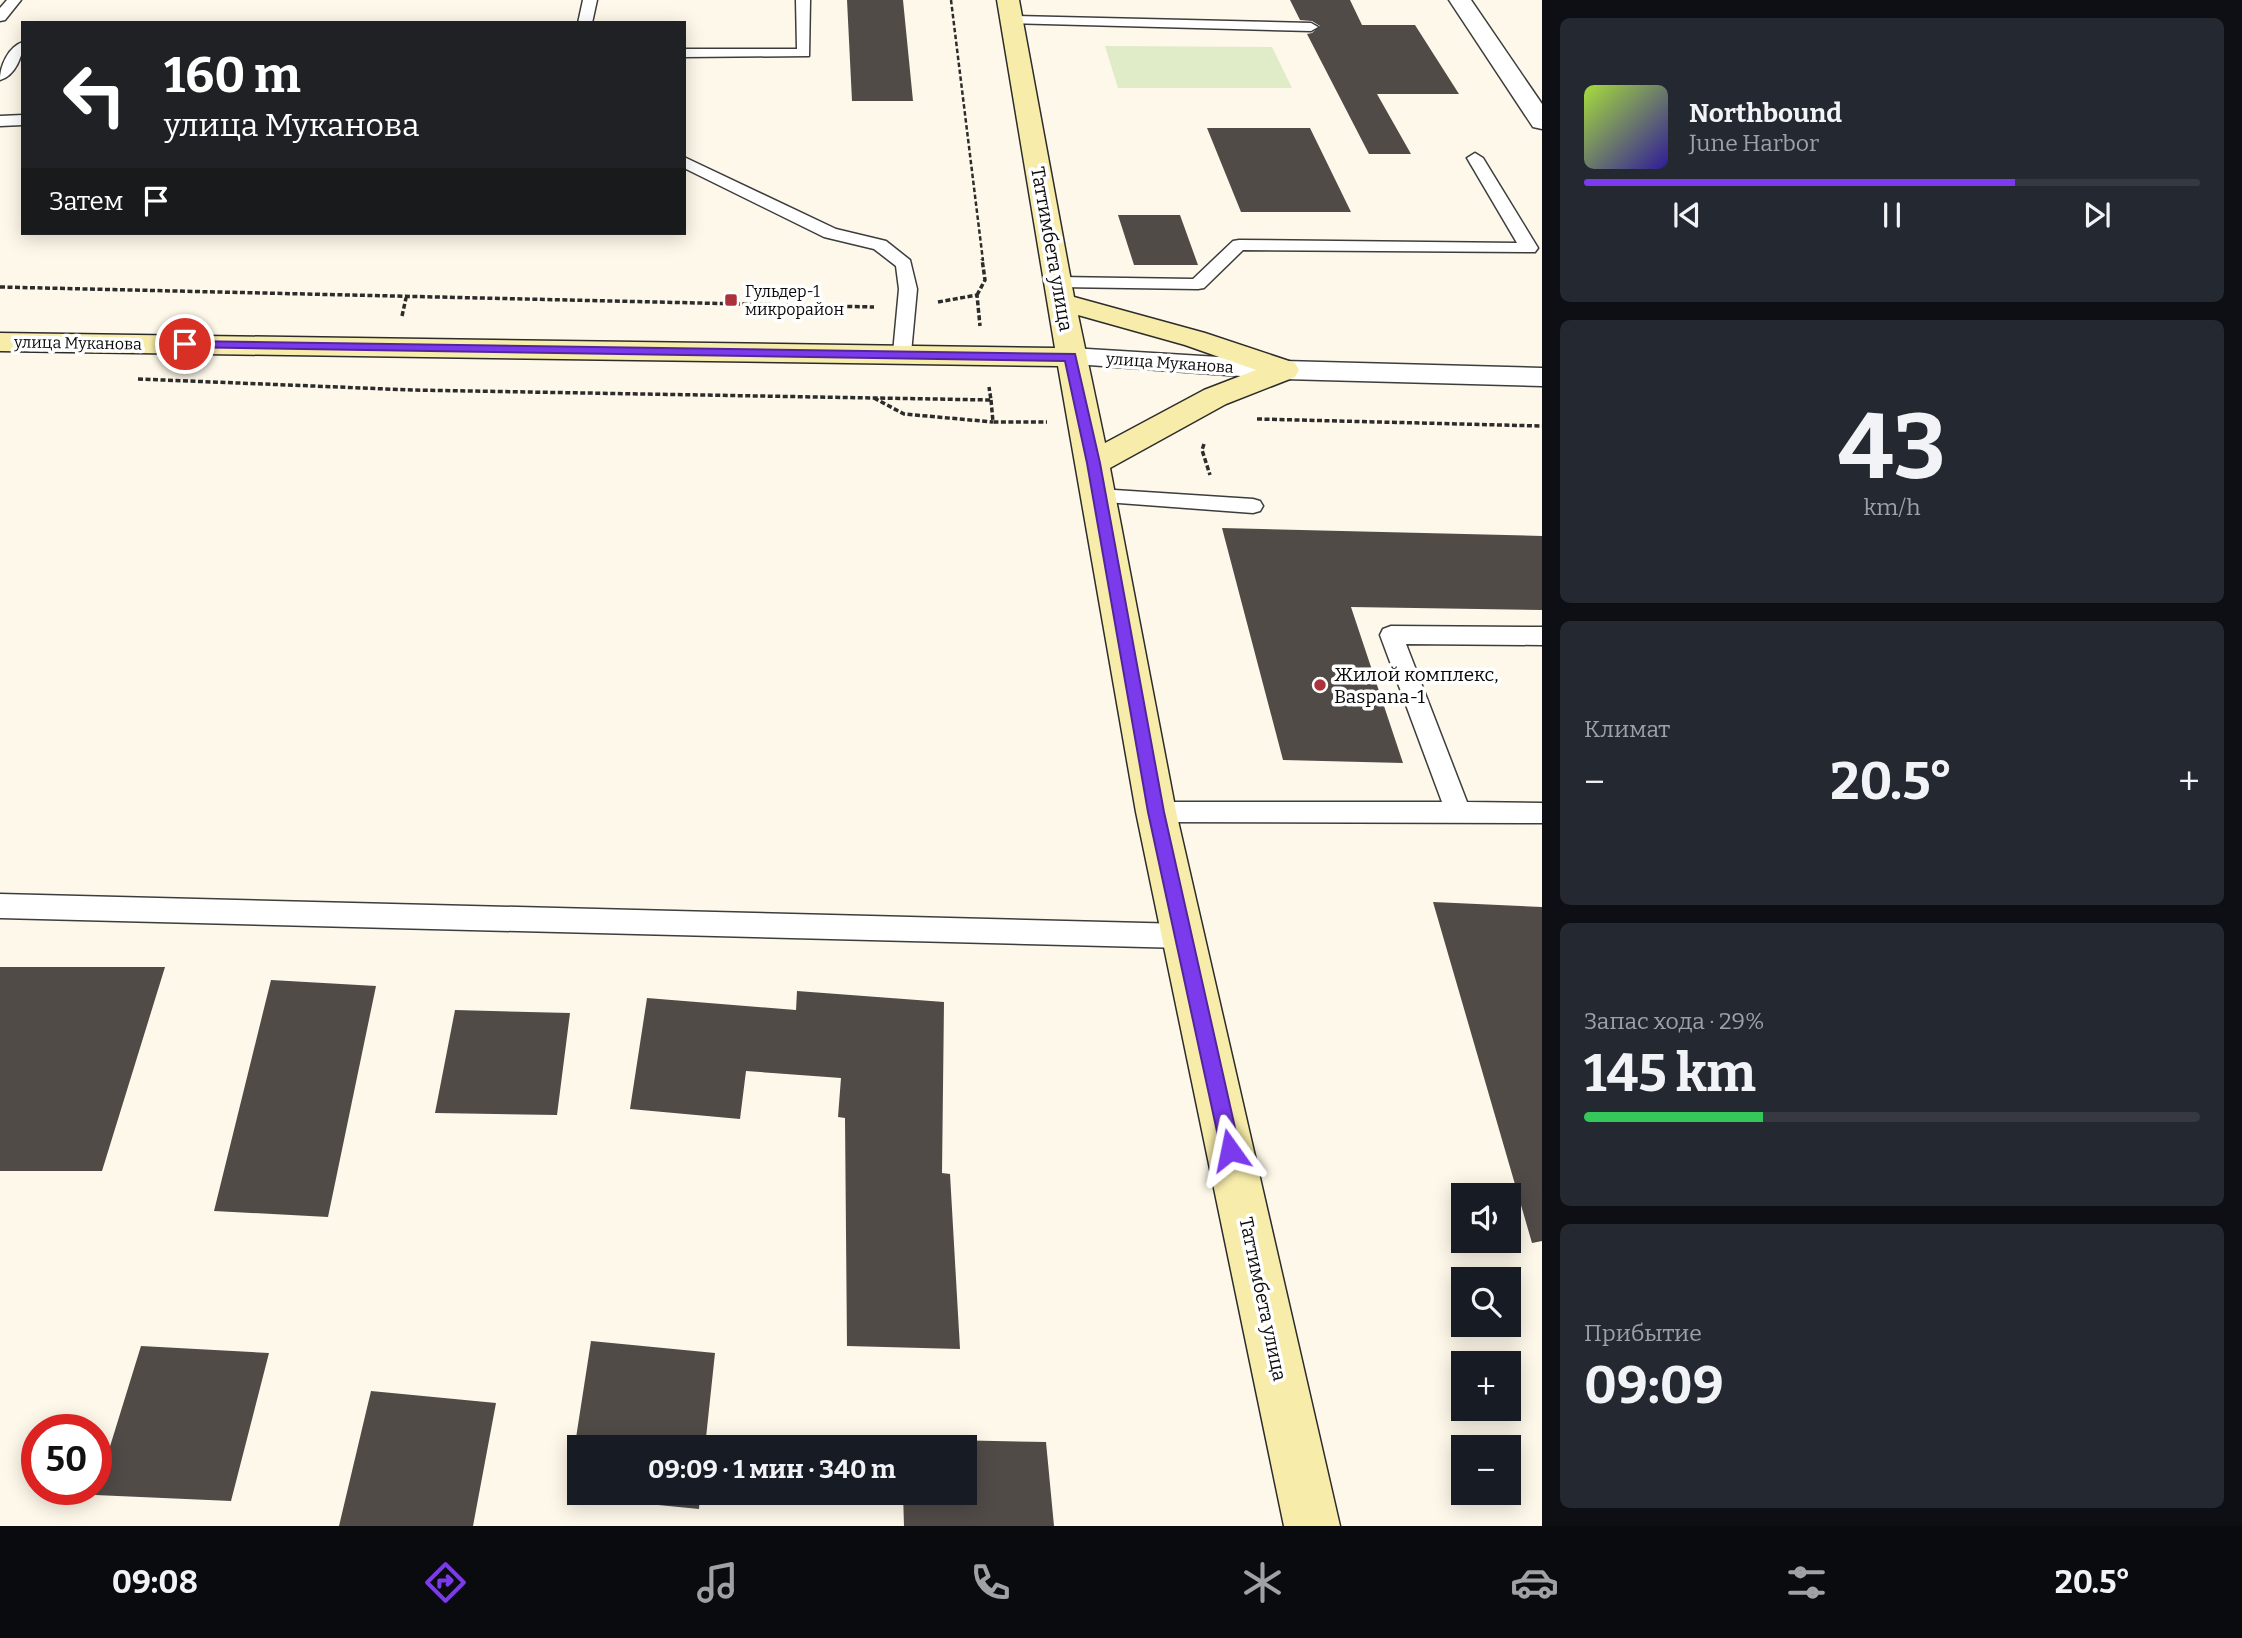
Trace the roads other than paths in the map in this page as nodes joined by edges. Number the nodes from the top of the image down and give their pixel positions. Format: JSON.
{"nodes":[{"id":1,"x":14,"y":0,"type":"edge"},
{"id":2,"x":590,"y":0,"type":"edge"},
{"id":3,"x":803,"y":0,"type":"edge"},
{"id":4,"x":1460,"y":0,"type":"edge"},
{"id":5,"x":1010,"y":10,"type":"edge"},
{"id":6,"x":0,"y":17,"type":"edge"},
{"id":7,"x":585,"y":21,"type":"edge"},
{"id":8,"x":1311,"y":27,"type":"dead end"},
{"id":9,"x":5,"y":43,"type":"dead end"},
{"id":10,"x":21,"y":45,"type":"edge"},
{"id":11,"x":21,"y":48,"type":"edge"},
{"id":12,"x":686,"y":52,"type":"edge"},
{"id":13,"x":0,"y":76,"type":"edge"},
{"id":14,"x":21,"y":120,"type":"edge"},
{"id":15,"x":0,"y":121,"type":"edge"},
{"id":16,"x":1542,"y":122,"type":"edge"},
{"id":17,"x":1475,"y":158,"type":"dead end"},
{"id":18,"x":686,"y":163,"type":"edge"},
{"id":19,"x":1060,"y":292,"type":"junction"},
{"id":20,"x":0,"y":342,"type":"edge"},
{"id":21,"x":902,"y":353,"type":"junction"},
{"id":22,"x":1071,"y":357,"type":"junction"},
{"id":23,"x":1284,"y":370,"type":"junction"},
{"id":24,"x":1542,"y":377,"type":"edge"},
{"id":25,"x":1096,"y":480,"type":"junction"},
{"id":26,"x":1253,"y":506,"type":"dead end"},
{"id":27,"x":1542,"y":636,"type":"edge"},
{"id":28,"x":1156,"y":812,"type":"junction"},
{"id":29,"x":1458,"y":813,"type":"junction"},
{"id":30,"x":1542,"y":813,"type":"edge"},
{"id":31,"x":0,"y":905,"type":"edge"},
{"id":32,"x":1184,"y":936,"type":"junction"},
{"id":33,"x":1311,"y":1526,"type":"edge"}],
"edges":[{"from":1,"to":6,"type":"lane"},
{"from":2,"to":7,"type":"lane"},
{"from":3,"to":12,"type":"lane"},
{"from":4,"to":16,"type":"street"},
{"from":5,"to":8,"type":"lane"},
{"from":5,"to":19,"type":"main road","name":"Таттимбета улица"},
{"from":9,"to":10,"type":"lane"},
{"from":11,"to":13,"type":"lane"},
{"from":14,"to":15,"type":"lane"},
{"from":17,"to":19,"type":"lane"},
{"from":18,"to":21,"type":"lane"},
{"from":19,"to":22,"type":"main road","name":"Таттимбета улица"},
{"from":19,"to":23,"type":"main road"},
{"from":20,"to":21,"type":"main road","name":"улица Муканова"},
{"from":21,"to":22,"type":"main road","name":"улица Муканова"},
{"from":22,"to":23,"type":"street","name":"улица Муканова"},
{"from":22,"to":25,"type":"main road","name":"Таттимбета улица"},
{"from":23,"to":24,"type":"street","name":"улица Муканова"},
{"from":23,"to":25,"type":"main road"},
{"from":25,"to":26,"type":"lane"},
{"from":25,"to":28,"type":"main road","name":"Таттимбета улица"},
{"from":27,"to":29,"type":"lane"},
{"from":28,"to":29,"type":"lane"},
{"from":28,"to":32,"type":"main road","name":"Таттимбета улица"},
{"from":29,"to":30,"type":"lane"},
{"from":31,"to":32,"type":"lane"},
{"from":32,"to":33,"type":"main road","name":"Таттимбета улица"}]}
